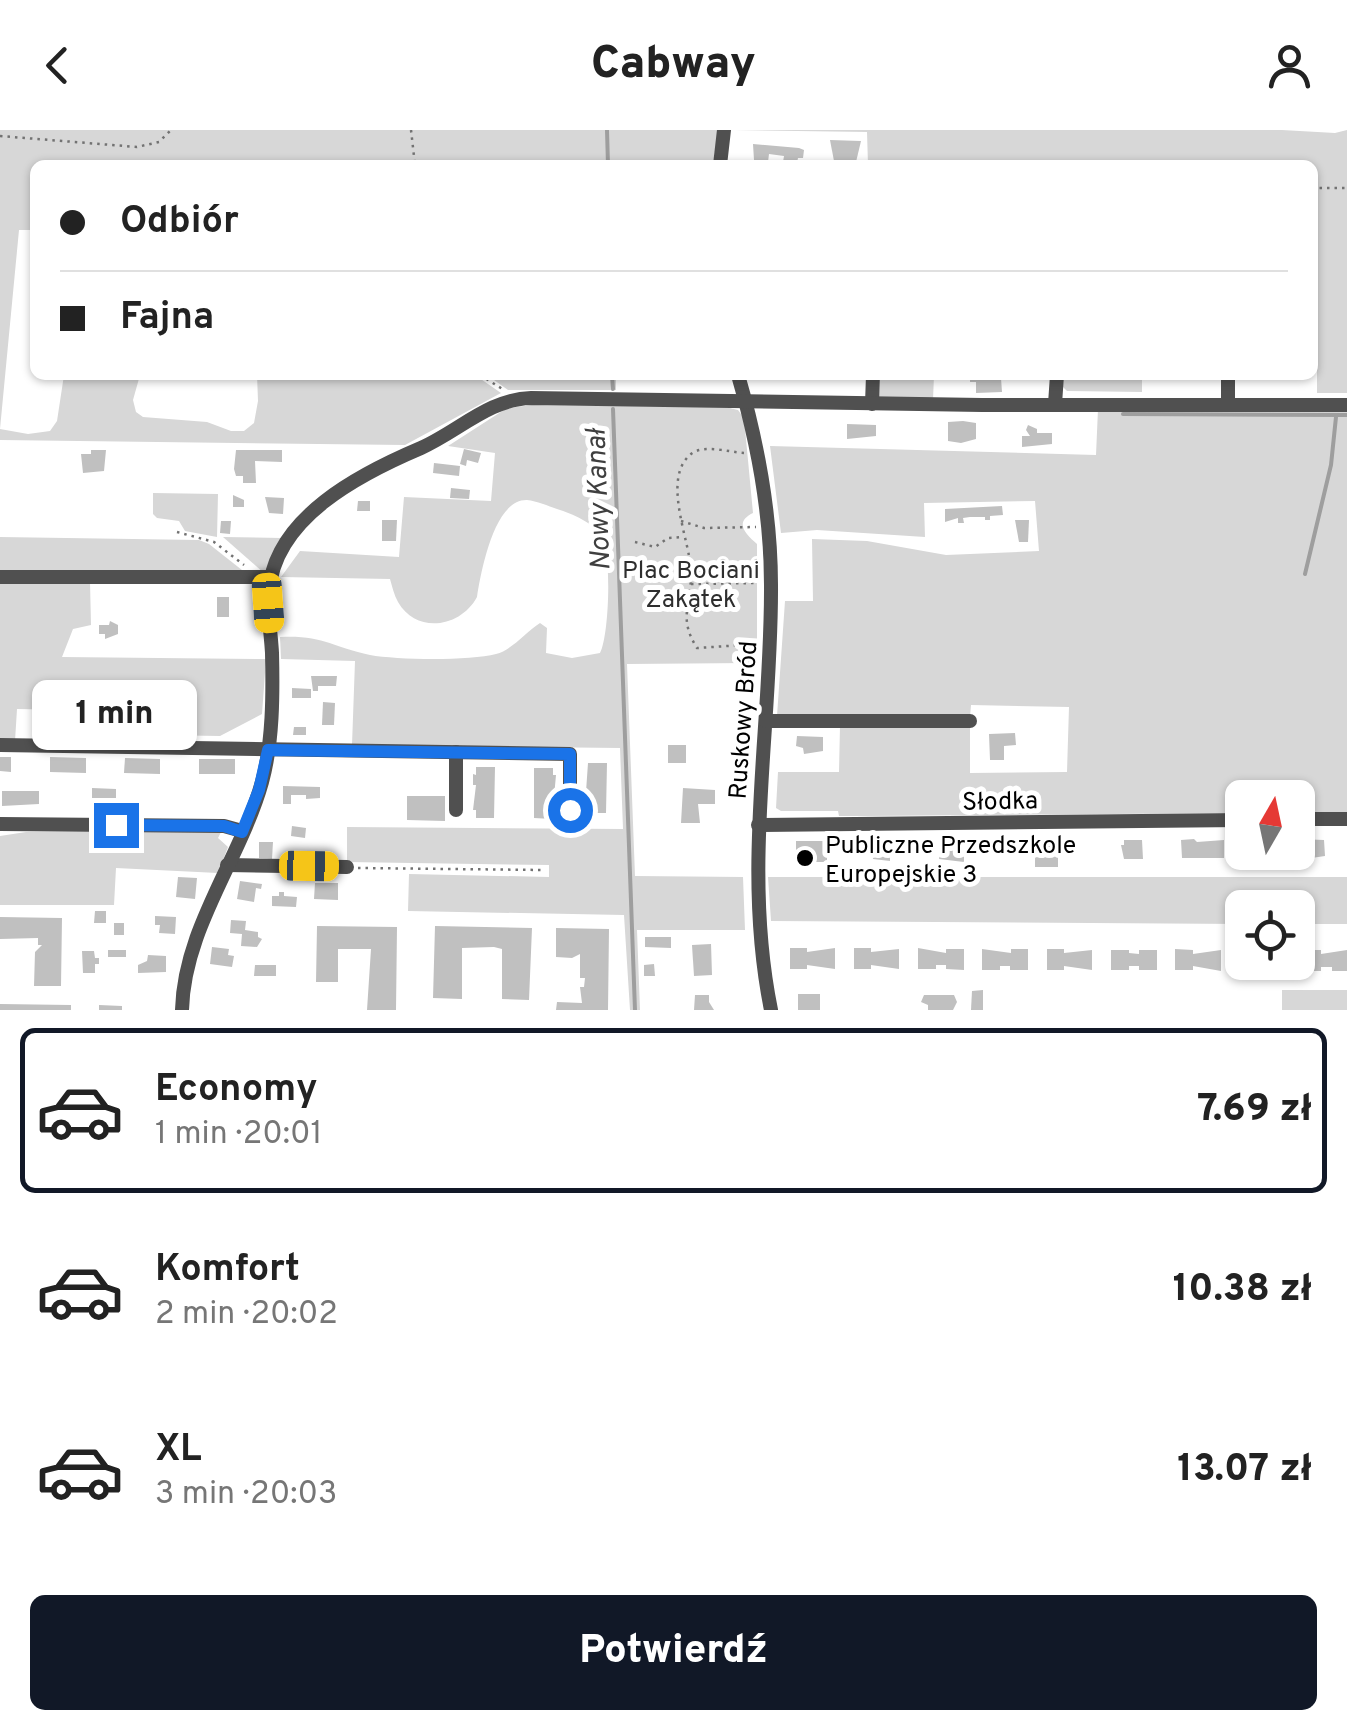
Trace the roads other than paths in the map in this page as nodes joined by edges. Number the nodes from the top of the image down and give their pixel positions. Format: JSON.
{"nodes":[{"id":1,"x":724,"y":130,"type":"edge"},
{"id":2,"x":721,"y":160,"type":"edge"},
{"id":3,"x":739,"y":380,"type":"edge"},
{"id":4,"x":873,"y":380,"type":"edge"},
{"id":5,"x":1056,"y":380,"type":"edge"},
{"id":6,"x":1228,"y":380,"type":"edge"},
{"id":7,"x":746,"y":402,"type":"junction"},
{"id":8,"x":872,"y":404,"type":"junction"},
{"id":9,"x":1055,"y":404,"type":"junction"},
{"id":10,"x":1228,"y":404,"type":"junction"},
{"id":11,"x":1347,"y":405,"type":"edge"},
{"id":12,"x":0,"y":577,"type":"edge"},
{"id":13,"x":262,"y":578,"type":"junction"},
{"id":14,"x":766,"y":721,"type":"junction"},
{"id":15,"x":970,"y":721,"type":"dead end"},
{"id":16,"x":0,"y":745,"type":"edge"},
{"id":17,"x":268,"y":750,"type":"junction"},
{"id":18,"x":456,"y":752,"type":"junction"},
{"id":19,"x":456,"y":810,"type":"dead end"},
{"id":20,"x":570,"y":810,"type":"dead end"},
{"id":21,"x":1315,"y":819,"type":"edge"},
{"id":22,"x":1347,"y":819,"type":"edge"},
{"id":23,"x":1225,"y":820,"type":"edge"},
{"id":24,"x":0,"y":824,"type":"edge"},
{"id":25,"x":758,"y":825,"type":"junction"},
{"id":26,"x":242,"y":832,"type":"junction"},
{"id":27,"x":227,"y":865,"type":"junction"},
{"id":28,"x":347,"y":867,"type":"road end"},
{"id":29,"x":182,"y":1010,"type":"edge"},
{"id":30,"x":771,"y":1010,"type":"edge"}],
"edges":[{"from":1,"to":2,"type":"street"},
{"from":3,"to":7,"type":"street","name":"Ruskowy Bród"},
{"from":4,"to":8,"type":"street"},
{"from":5,"to":9,"type":"street"},
{"from":6,"to":10,"type":"street"},
{"from":7,"to":8,"type":"street"},
{"from":7,"to":13,"type":"street"},
{"from":7,"to":14,"type":"street","name":"Ruskowy Bród"},
{"from":8,"to":9,"type":"street"},
{"from":9,"to":10,"type":"street"},
{"from":10,"to":11,"type":"street"},
{"from":12,"to":13,"type":"street"},
{"from":13,"to":17,"type":"street"},
{"from":14,"to":15,"type":"street"},
{"from":14,"to":25,"type":"street","name":"Ruskowy Bród"},
{"from":16,"to":17,"type":"street"},
{"from":17,"to":18,"type":"street"},
{"from":17,"to":26,"type":"street"},
{"from":18,"to":19,"type":"street"},
{"from":18,"to":20,"type":"street"},
{"from":21,"to":22,"type":"street"},
{"from":23,"to":25,"type":"street","name":"Słodka"},
{"from":24,"to":26,"type":"street"},
{"from":25,"to":30,"type":"street","name":"Ruskowy Bród"},
{"from":26,"to":27,"type":"street"},
{"from":27,"to":28,"type":"street"},
{"from":27,"to":29,"type":"street"}]}
